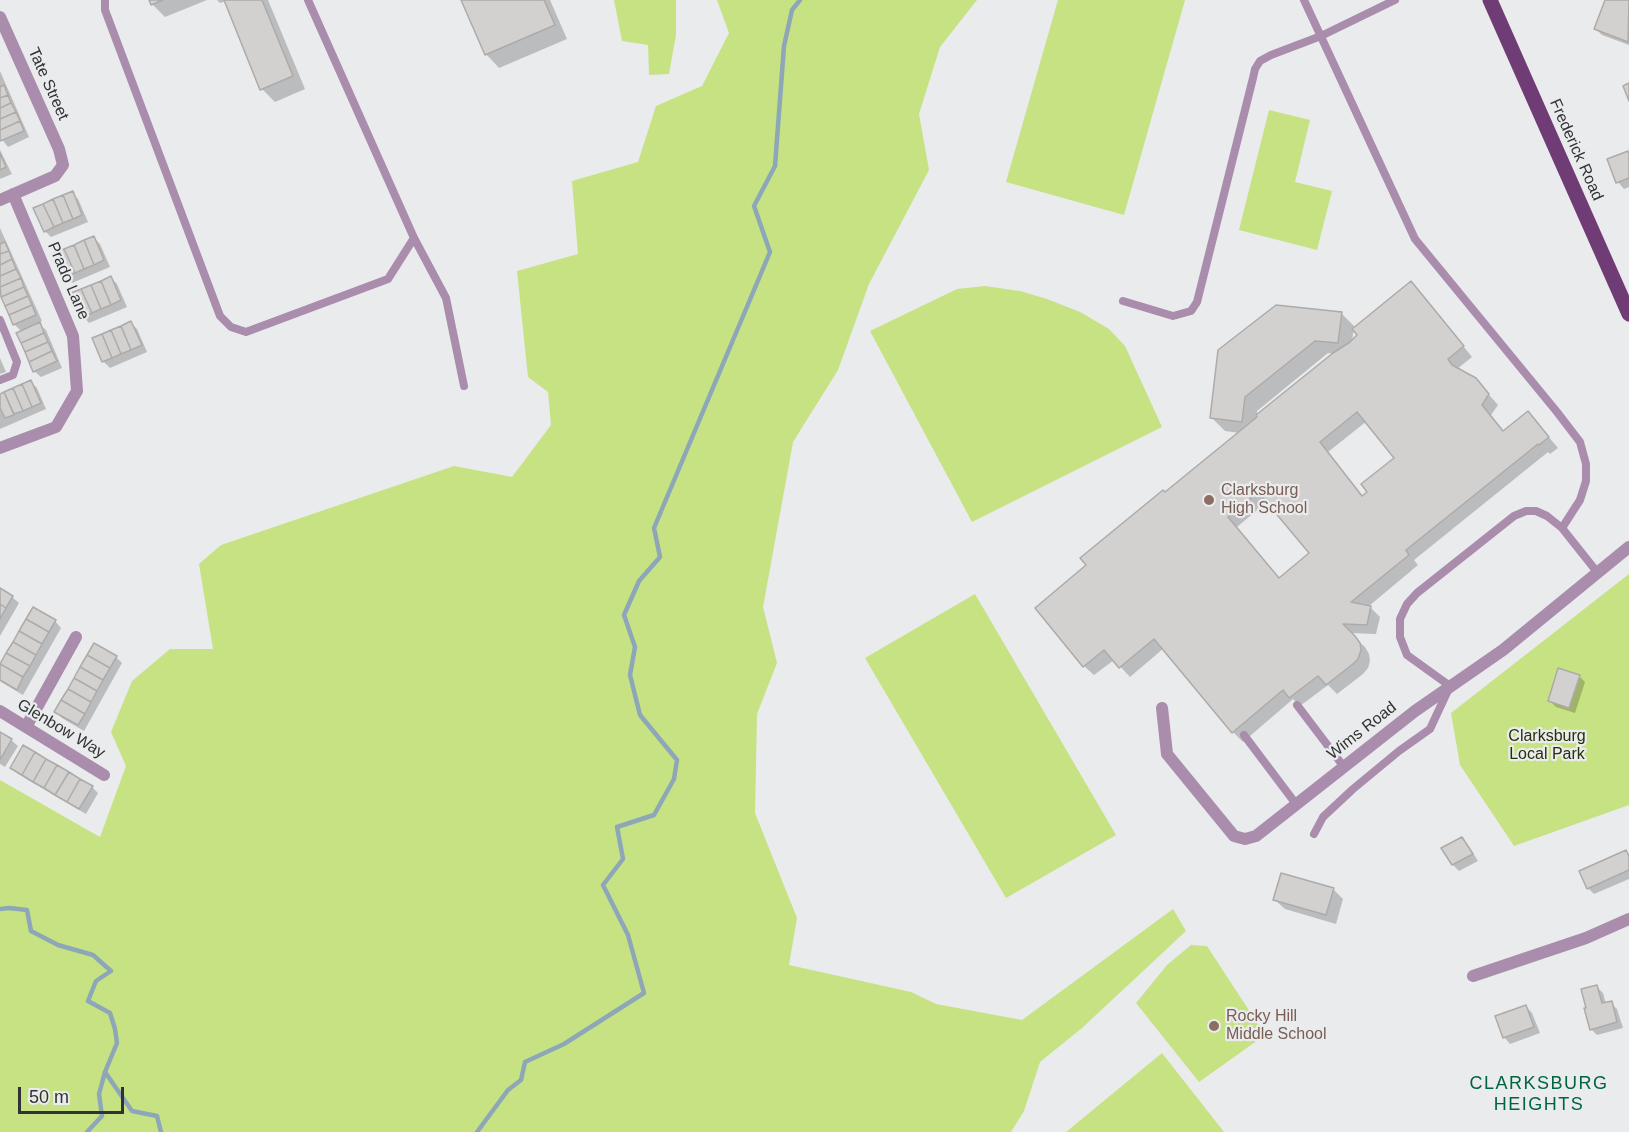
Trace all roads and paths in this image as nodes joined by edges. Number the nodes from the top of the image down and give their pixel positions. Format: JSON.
{"nodes":[{"id":1,"x":105,"y":0,"type":"edge"},
{"id":2,"x":308,"y":0,"type":"edge"},
{"id":3,"x":1304,"y":0,"type":"edge"},
{"id":4,"x":1395,"y":0,"type":"edge"},
{"id":5,"x":1490,"y":0,"type":"edge"},
{"id":6,"x":0,"y":17,"type":"edge"},
{"id":7,"x":1321,"y":36,"type":"junction"},
{"id":8,"x":13,"y":194,"type":"junction"},
{"id":9,"x":0,"y":200,"type":"edge"},
{"id":10,"x":414,"y":238,"type":"junction"},
{"id":11,"x":1123,"y":302,"type":"dead end"},
{"id":12,"x":1629,"y":314,"type":"edge"},
{"id":13,"x":0,"y":320,"type":"edge"},
{"id":14,"x":0,"y":380,"type":"edge"},
{"id":15,"x":464,"y":386,"type":"dead end"},
{"id":16,"x":0,"y":448,"type":"edge"},
{"id":17,"x":1562,"y":528,"type":"junction"},
{"id":18,"x":1629,"y":547,"type":"edge"},
{"id":19,"x":1597,"y":572,"type":"junction"},
{"id":20,"x":76,"y":637,"type":"dead end"},
{"id":21,"x":1450,"y":686,"type":"junction"},
{"id":22,"x":1297,"y":705,"type":"dead end"},
{"id":23,"x":1162,"y":708,"type":"dead end"},
{"id":24,"x":0,"y":711,"type":"edge"},
{"id":25,"x":26,"y":727,"type":"junction"},
{"id":26,"x":1244,"y":735,"type":"dead end"},
{"id":27,"x":1344,"y":767,"type":"junction"},
{"id":28,"x":104,"y":775,"type":"dead end"},
{"id":29,"x":1296,"y":804,"type":"junction"},
{"id":30,"x":1314,"y":834,"type":"dead end"},
{"id":31,"x":1629,"y":919,"type":"edge"},
{"id":32,"x":1473,"y":976,"type":"dead end"}],
"edges":[{"from":1,"to":10,"type":"lane"},
{"from":2,"to":10,"type":"lane"},
{"from":3,"to":7,"type":"lane"},
{"from":4,"to":7,"type":"lane"},
{"from":5,"to":12,"type":"main road","name":"Frederick Road"},
{"from":6,"to":8,"type":"street","name":"Tate Street"},
{"from":7,"to":11,"type":"lane"},
{"from":7,"to":17,"type":"lane"},
{"from":8,"to":9,"type":"street"},
{"from":8,"to":16,"type":"street","name":"Prado Lane"},
{"from":10,"to":15,"type":"lane"},
{"from":13,"to":14,"type":"lane"},
{"from":17,"to":19,"type":"lane"},
{"from":17,"to":21,"type":"lane"},
{"from":18,"to":19,"type":"street","name":"Wims Road"},
{"from":19,"to":21,"type":"street","name":"Wims Road"},
{"from":20,"to":25,"type":"street"},
{"from":21,"to":27,"type":"street","name":"Wims Road"},
{"from":21,"to":30,"type":"lane"},
{"from":22,"to":27,"type":"lane"},
{"from":23,"to":29,"type":"street","name":"Wims Road"},
{"from":24,"to":25,"type":"street","name":"Glenbow Way"},
{"from":25,"to":28,"type":"street","name":"Glenbow Way"},
{"from":26,"to":29,"type":"lane"},
{"from":27,"to":29,"type":"street","name":"Wims Road"},
{"from":31,"to":32,"type":"street"}]}
